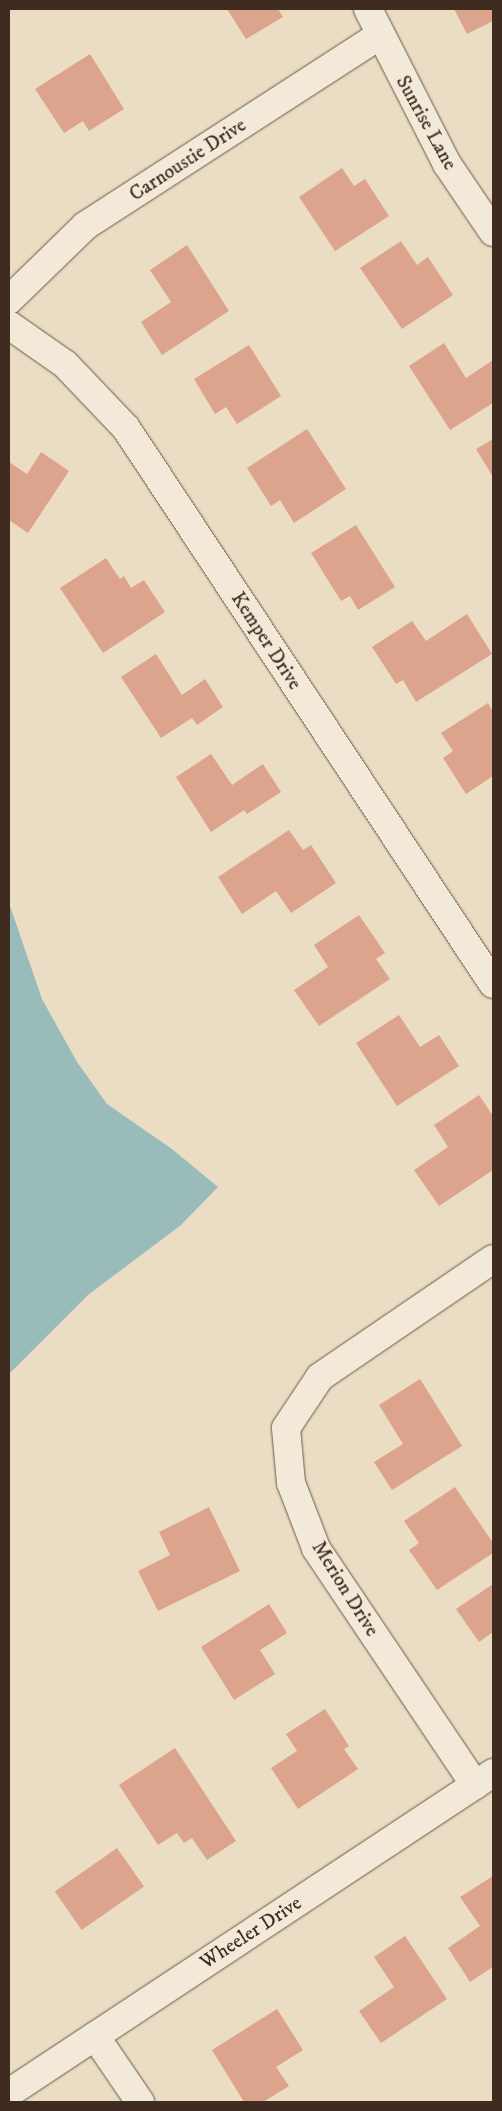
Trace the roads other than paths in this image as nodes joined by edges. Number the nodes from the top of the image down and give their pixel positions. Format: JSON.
{"nodes":[{"id":1,"x":368,"y":9,"type":"edge"},
{"id":2,"x":379,"y":36,"type":"junction"},
{"id":3,"x":493,"y":232,"type":"edge"},
{"id":4,"x":9,"y":300,"type":"edge"},
{"id":5,"x":9,"y":325,"type":"edge"},
{"id":6,"x":493,"y":984,"type":"edge"},
{"id":7,"x":493,"y":1259,"type":"edge"},
{"id":8,"x":484,"y":1779,"type":"edge"},
{"id":9,"x":95,"y":2036,"type":"junction"},
{"id":10,"x":9,"y":2093,"type":"edge"},
{"id":11,"x":140,"y":2102,"type":"edge"}],
"edges":[{"from":1,"to":2,"type":"street","name":"Sunrise Lane"},
{"from":2,"to":3,"type":"street","name":"Sunrise Lane"},
{"from":2,"to":4,"type":"street","name":"Carnoustie Drive"},
{"from":5,"to":6,"type":"street","name":"Kemper Drive"},
{"from":7,"to":8,"type":"street","name":"Merion Drive"},
{"from":8,"to":9,"type":"street","name":"Wheeler Drive"},
{"from":9,"to":10,"type":"street","name":"Wheeler Drive"},
{"from":9,"to":11,"type":"street"}]}
